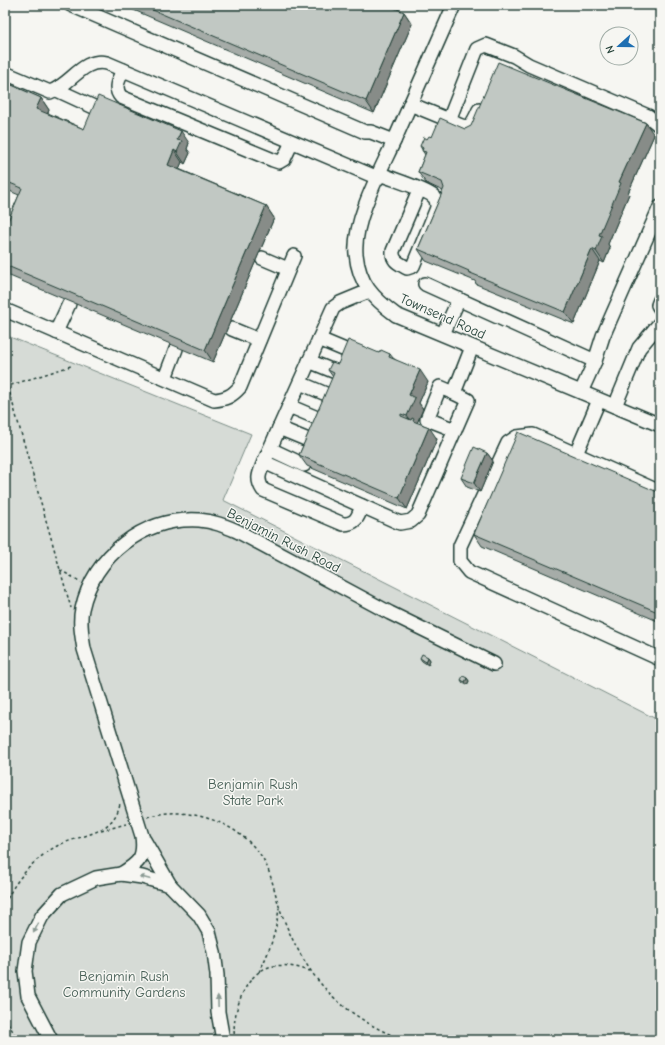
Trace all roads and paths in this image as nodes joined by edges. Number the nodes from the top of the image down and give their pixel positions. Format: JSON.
{"nodes":[{"id":1,"x":71,"y":5,"type":"edge"},
{"id":2,"x":83,"y":5,"type":"edge"},
{"id":3,"x":454,"y":5,"type":"edge"},
{"id":4,"x":102,"y":15,"type":"junction"},
{"id":5,"x":503,"y":52,"type":"junction"},
{"id":6,"x":497,"y":66,"type":"edge"},
{"id":7,"x":123,"y":70,"type":"junction"},
{"id":8,"x":5,"y":73,"type":"edge"},
{"id":9,"x":57,"y":90,"type":"junction"},
{"id":10,"x":485,"y":95,"type":"edge"},
{"id":11,"x":410,"y":104,"type":"junction"},
{"id":12,"x":96,"y":108,"type":"edge"},
{"id":13,"x":449,"y":120,"type":"junction"},
{"id":14,"x":660,"y":126,"type":"edge"},
{"id":15,"x":394,"y":141,"type":"junction"},
{"id":16,"x":292,"y":142,"type":"junction"},
{"id":17,"x":379,"y":176,"type":"junction"},
{"id":18,"x":419,"y":190,"type":"junction"},
{"id":19,"x":660,"y":207,"type":"edge"},
{"id":20,"x":294,"y":256,"type":"dead end"},
{"id":21,"x":262,"y":258,"type":"dead end"},
{"id":22,"x":288,"y":269,"type":"junction"},
{"id":23,"x":425,"y":284,"type":"dead end"},
{"id":24,"x":369,"y":291,"type":"junction"},
{"id":25,"x":459,"y":299,"type":"junction"},
{"id":26,"x":660,"y":300,"type":"edge"},
{"id":27,"x":69,"y":304,"type":"dead end"},
{"id":28,"x":660,"y":308,"type":"edge"},
{"id":29,"x":5,"y":310,"type":"edge"},
{"id":30,"x":660,"y":323,"type":"edge"},
{"id":31,"x":232,"y":329,"type":"dead end"},
{"id":32,"x":56,"y":332,"type":"junction"},
{"id":33,"x":443,"y":334,"type":"junction"},
{"id":34,"x":319,"y":339,"type":"junction"},
{"id":35,"x":259,"y":340,"type":"junction"},
{"id":36,"x":472,"y":347,"type":"junction"},
{"id":37,"x":176,"y":349,"type":"dead end"},
{"id":38,"x":350,"y":352,"type":"edge"},
{"id":39,"x":309,"y":361,"type":"junction"},
{"id":40,"x":595,"y":361,"type":"junction"},
{"id":41,"x":71,"y":366,"type":"dead end"},
{"id":42,"x":338,"y":373,"type":"edge"},
{"id":43,"x":165,"y":378,"type":"junction"},
{"id":44,"x":300,"y":383,"type":"junction"},
{"id":45,"x":6,"y":387,"type":"edge"},
{"id":46,"x":581,"y":392,"type":"junction"},
{"id":47,"x":454,"y":393,"type":"junction"},
{"id":48,"x":333,"y":397,"type":"edge"},
{"id":49,"x":599,"y":400,"type":"junction"},
{"id":50,"x":289,"y":406,"type":"junction"},
{"id":51,"x":615,"y":406,"type":"junction"},
{"id":52,"x":322,"y":420,"type":"edge"},
{"id":53,"x":660,"y":425,"type":"edge"},
{"id":54,"x":280,"y":428,"type":"junction"},
{"id":55,"x":455,"y":430,"type":"junction"},
{"id":56,"x":313,"y":442,"type":"edge"},
{"id":57,"x":270,"y":449,"type":"junction"},
{"id":58,"x":576,"y":454,"type":"junction"},
{"id":59,"x":264,"y":462,"type":"junction"},
{"id":60,"x":304,"y":465,"type":"edge"},
{"id":61,"x":660,"y":492,"type":"edge"},
{"id":62,"x":362,"y":506,"type":"junction"},
{"id":63,"x":60,"y":570,"type":"junction"},
{"id":64,"x":89,"y":586,"type":"junction"},
{"id":65,"x":72,"y":611,"type":"dead end"},
{"id":66,"x":660,"y":660,"type":"edge"},
{"id":67,"x":494,"y":664,"type":"dead end"},
{"id":68,"x":121,"y":798,"type":"dead end"},
{"id":69,"x":146,"y":818,"type":"dead end"},
{"id":70,"x":127,"y":824,"type":"dead end"},
{"id":71,"x":101,"y":831,"type":"junction"},
{"id":72,"x":142,"y":836,"type":"junction"},
{"id":73,"x":121,"y":874,"type":"junction"},
{"id":74,"x":170,"y":885,"type":"junction"},
{"id":75,"x":5,"y":902,"type":"edge"},
{"id":76,"x":279,"y":907,"type":"junction"},
{"id":77,"x":311,"y":971,"type":"junction"},
{"id":78,"x":259,"y":972,"type":"junction"},
{"id":79,"x":5,"y":1018,"type":"edge"},
{"id":80,"x":18,"y":1040,"type":"edge"},
{"id":81,"x":51,"y":1040,"type":"edge"},
{"id":82,"x":223,"y":1040,"type":"edge"},
{"id":83,"x":235,"y":1040,"type":"edge"},
{"id":84,"x":404,"y":1040,"type":"edge"}],
"edges":[{"from":1,"to":4,"type":"street"},
{"from":2,"to":4,"type":"street"},
{"from":3,"to":11,"type":"street","name":"Townsend Road"},
{"from":4,"to":15,"type":"street"},
{"from":5,"to":6,"type":"street"},
{"from":5,"to":13,"type":"street"},
{"from":5,"to":14,"type":"street"},
{"from":7,"to":9,"type":"street"},
{"from":7,"to":16,"type":"street"},
{"from":7,"to":16,"type":"street"},
{"from":8,"to":9,"type":"street"},
{"from":9,"to":12,"type":"street"},
{"from":10,"to":13,"type":"street"},
{"from":11,"to":13,"type":"street"},
{"from":11,"to":15,"type":"street","name":"Townsend Road"},
{"from":15,"to":17,"type":"street","name":"Townsend Road"},
{"from":16,"to":17,"type":"street"},
{"from":17,"to":18,"type":"street"},
{"from":17,"to":24,"type":"street","name":"Townsend Road"},
{"from":18,"to":18,"type":"street"},
{"from":19,"to":40,"type":"street"},
{"from":20,"to":22,"type":"street"},
{"from":21,"to":22,"type":"street"},
{"from":22,"to":35,"type":"street"},
{"from":23,"to":25,"type":"street"},
{"from":24,"to":33,"type":"street","name":"Townsend Road"},
{"from":24,"to":34,"type":"street"},
{"from":25,"to":33,"type":"street"},
{"from":25,"to":40,"type":"street"},
{"from":26,"to":28,"type":"street"},
{"from":27,"to":32,"type":"street"},
{"from":29,"to":32,"type":"street"},
{"from":30,"to":51,"type":"street"},
{"from":31,"to":35,"type":"street"},
{"from":32,"to":43,"type":"street"},
{"from":33,"to":36,"type":"street","name":"Townsend Road"},
{"from":34,"to":38,"type":"street"},
{"from":34,"to":39,"type":"street"},
{"from":35,"to":43,"type":"street"},
{"from":36,"to":46,"type":"street","name":"Townsend Road"},
{"from":36,"to":47,"type":"street"},
{"from":37,"to":43,"type":"street"},
{"from":39,"to":42,"type":"street"},
{"from":39,"to":44,"type":"street"},
{"from":40,"to":46,"type":"street"},
{"from":41,"to":45,"type":"path"},
{"from":44,"to":48,"type":"street"},
{"from":44,"to":50,"type":"street"},
{"from":45,"to":63,"type":"path"},
{"from":46,"to":49,"type":"street","name":"Townsend Road"},
{"from":47,"to":55,"type":"street"},
{"from":47,"to":55,"type":"street"},
{"from":49,"to":51,"type":"street","name":"Townsend Road"},
{"from":49,"to":58,"type":"street"},
{"from":50,"to":52,"type":"street"},
{"from":50,"to":54,"type":"street"},
{"from":51,"to":53,"type":"street","name":"Townsend Road"},
{"from":54,"to":56,"type":"street"},
{"from":54,"to":57,"type":"street"},
{"from":55,"to":62,"type":"street"},
{"from":57,"to":59,"type":"street"},
{"from":57,"to":60,"type":"street"},
{"from":58,"to":61,"type":"street"},
{"from":58,"to":66,"type":"street"},
{"from":59,"to":62,"type":"street"},
{"from":59,"to":62,"type":"street"},
{"from":63,"to":64,"type":"path"},
{"from":63,"to":65,"type":"path"},
{"from":64,"to":67,"type":"street","name":"Benjamin Rush Road"},
{"from":64,"to":72,"type":"street","name":"Benjamin Rush Road"},
{"from":68,"to":71,"type":"path"},
{"from":69,"to":76,"type":"path"},
{"from":70,"to":71,"type":"path"},
{"from":71,"to":75,"type":"path"},
{"from":72,"to":73,"type":"street","name":"Benjamin Rush Road"},
{"from":72,"to":74,"type":"street","name":"Benjamin Rush Road"},
{"from":74,"to":73,"type":"street","name":"Benjamin Rush Road","one_way":true},
{"from":73,"to":81,"type":"street","name":"Benjamin Rush Road","one_way":true},
{"from":82,"to":74,"type":"street","name":"Benjamin Rush Road","one_way":true},
{"from":76,"to":77,"type":"path"},
{"from":76,"to":78,"type":"path"},
{"from":77,"to":78,"type":"path"},
{"from":77,"to":84,"type":"path"},
{"from":78,"to":83,"type":"path"},
{"from":79,"to":80,"type":"path"}]}
